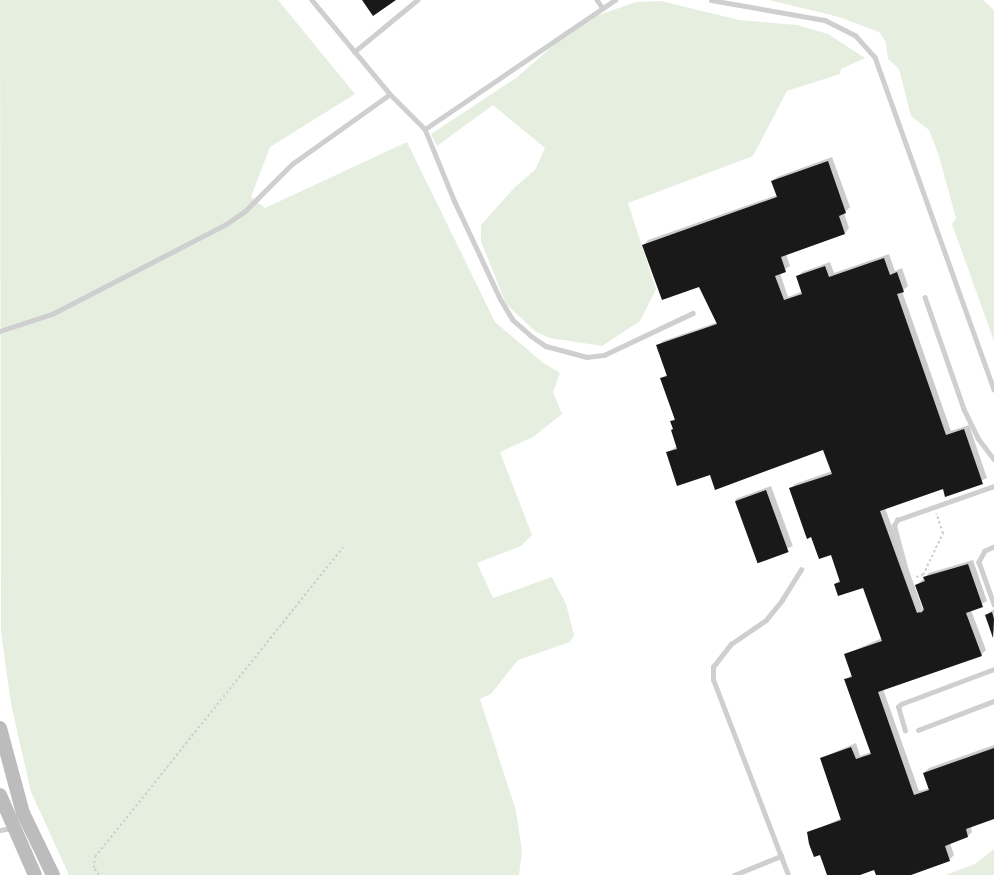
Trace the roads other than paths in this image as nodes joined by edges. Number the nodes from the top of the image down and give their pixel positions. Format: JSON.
{"nodes":[{"id":1,"x":312,"y":0,"type":"edge"},
{"id":2,"x":417,"y":0,"type":"edge"},
{"id":3,"x":596,"y":0,"type":"edge"},
{"id":4,"x":615,"y":0,"type":"edge"},
{"id":5,"x":711,"y":0,"type":"edge"},
{"id":6,"x":602,"y":7,"type":"junction"},
{"id":7,"x":354,"y":52,"type":"junction"},
{"id":8,"x":390,"y":94,"type":"junction"},
{"id":9,"x":425,"y":129,"type":"junction"},
{"id":10,"x":925,"y":298,"type":"dead end"},
{"id":11,"x":693,"y":313,"type":"dead end"},
{"id":12,"x":0,"y":331,"type":"edge"},
{"id":13,"x":994,"y":389,"type":"edge"},
{"id":14,"x":994,"y":459,"type":"edge"},
{"id":15,"x":994,"y":486,"type":"edge"},
{"id":16,"x":994,"y":547,"type":"edge"},
{"id":17,"x":801,"y":569,"type":"dead end"},
{"id":18,"x":994,"y":604,"type":"edge"},
{"id":19,"x":920,"y":610,"type":"dead end"},
{"id":20,"x":994,"y":669,"type":"edge"},
{"id":21,"x":994,"y":701,"type":"edge"},
{"id":22,"x":0,"y":728,"type":"edge"},
{"id":23,"x":918,"y":730,"type":"dead end"},
{"id":24,"x":905,"y":731,"type":"dead end"},
{"id":25,"x":0,"y":795,"type":"edge"},
{"id":26,"x":6,"y":829,"type":"edge"},
{"id":27,"x":781,"y":856,"type":"junction"},
{"id":28,"x":35,"y":875,"type":"edge"},
{"id":29,"x":54,"y":875,"type":"edge"},
{"id":30,"x":734,"y":875,"type":"edge"},
{"id":31,"x":788,"y":875,"type":"edge"}],
"edges":[{"from":1,"to":7,"type":"lane"},
{"from":2,"to":7,"type":"lane"},
{"from":3,"to":6,"type":"lane"},
{"from":4,"to":6,"type":"lane"},
{"from":5,"to":13,"type":"lane"},
{"from":6,"to":9,"type":"lane"},
{"from":7,"to":8,"type":"lane"},
{"from":8,"to":9,"type":"lane"},
{"from":8,"to":12,"type":"lane"},
{"from":9,"to":11,"type":"lane"},
{"from":10,"to":14,"type":"lane"},
{"from":15,"to":19,"type":"lane"},
{"from":16,"to":18,"type":"lane"},
{"from":17,"to":27,"type":"lane"},
{"from":20,"to":24,"type":"lane"},
{"from":21,"to":23,"type":"lane"},
{"from":22,"to":29,"type":"main road"},
{"from":25,"to":26,"type":"main road"},
{"from":26,"to":28,"type":"main road"},
{"from":27,"to":30,"type":"lane"},
{"from":27,"to":31,"type":"lane"}]}
